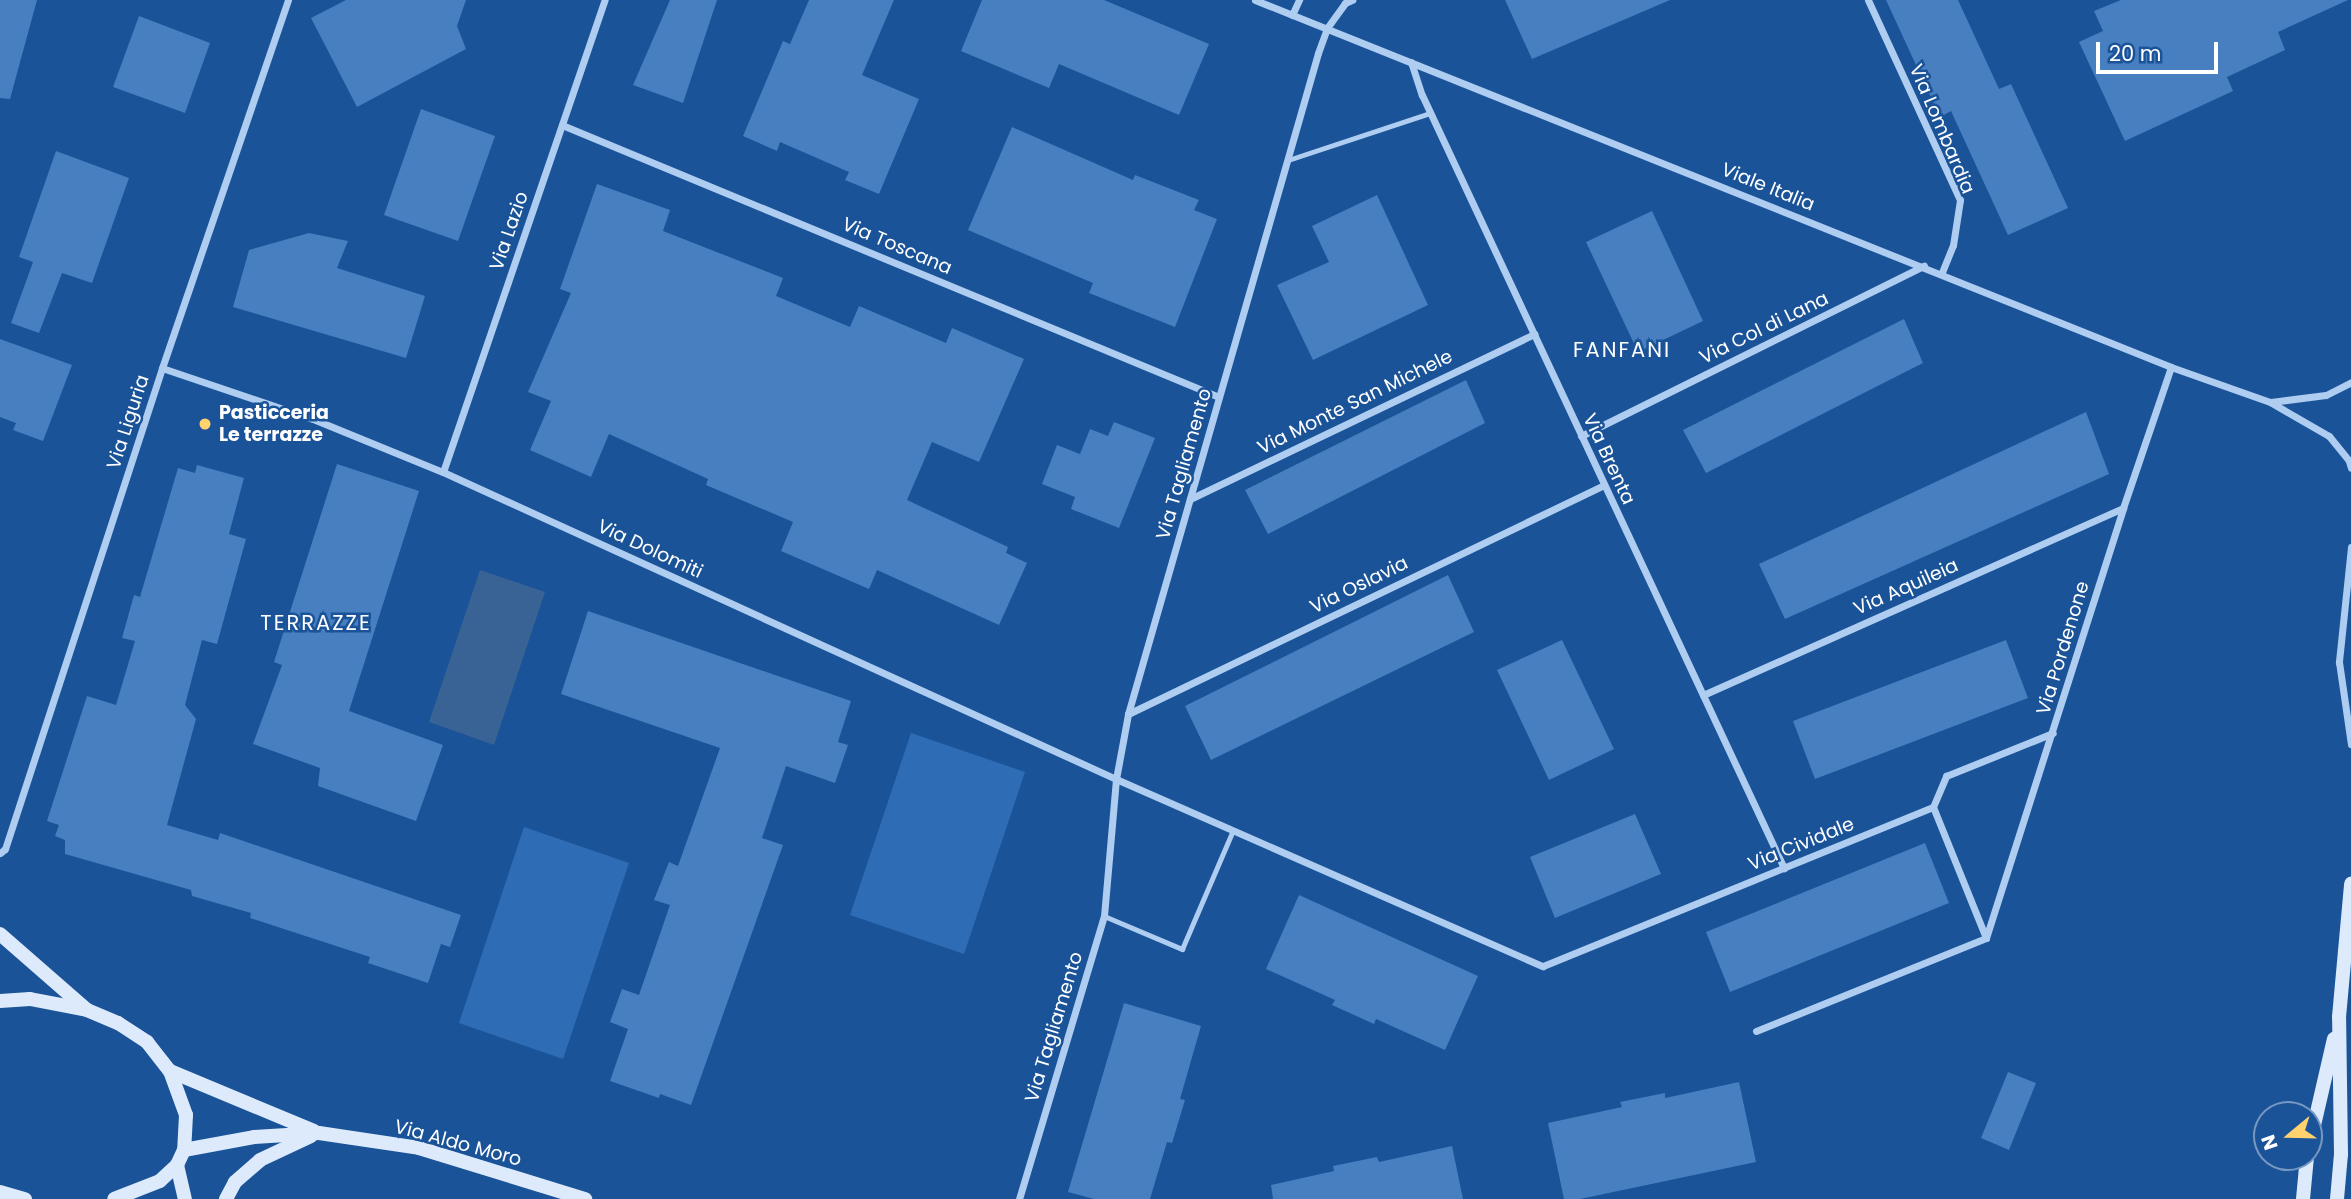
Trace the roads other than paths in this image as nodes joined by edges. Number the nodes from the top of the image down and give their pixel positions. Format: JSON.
{"nodes":[{"id":1,"x":288,"y":0,"type":"edge"},
{"id":2,"x":605,"y":0,"type":"edge"},
{"id":3,"x":1255,"y":0,"type":"edge"},
{"id":4,"x":1299,"y":0,"type":"edge"},
{"id":5,"x":1352,"y":0,"type":"edge"},
{"id":6,"x":1868,"y":0,"type":"edge"},
{"id":7,"x":1293,"y":15,"type":"junction"},
{"id":8,"x":1327,"y":28,"type":"junction"},
{"id":9,"x":1411,"y":62,"type":"junction"},
{"id":10,"x":1430,"y":113,"type":"junction"},
{"id":11,"x":562,"y":125,"type":"junction"},
{"id":12,"x":1287,"y":160,"type":"junction"},
{"id":13,"x":1924,"y":266,"type":"junction"},
{"id":14,"x":1941,"y":274,"type":"junction"},
{"id":15,"x":1534,"y":334,"type":"junction"},
{"id":16,"x":2171,"y":367,"type":"junction"},
{"id":17,"x":162,"y":368,"type":"junction"},
{"id":18,"x":2351,"y":382,"type":"edge"},
{"id":19,"x":1219,"y":397,"type":"junction"},
{"id":20,"x":2270,"y":402,"type":"junction"},
{"id":21,"x":1581,"y":436,"type":"junction"},
{"id":22,"x":2351,"y":468,"type":"edge"},
{"id":23,"x":443,"y":472,"type":"junction"},
{"id":24,"x":1604,"y":485,"type":"junction"},
{"id":25,"x":1190,"y":499,"type":"junction"},
{"id":26,"x":2123,"y":508,"type":"junction"},
{"id":27,"x":2351,"y":547,"type":"edge"},
{"id":28,"x":1703,"y":695,"type":"junction"},
{"id":29,"x":1128,"y":714,"type":"junction"},
{"id":30,"x":2053,"y":733,"type":"junction"},
{"id":31,"x":2351,"y":744,"type":"edge"},
{"id":32,"x":1116,"y":779,"type":"junction"},
{"id":33,"x":1933,"y":807,"type":"junction"},
{"id":34,"x":1233,"y":830,"type":"junction"},
{"id":35,"x":0,"y":853,"type":"edge"},
{"id":36,"x":1784,"y":868,"type":"junction"},
{"id":37,"x":2351,"y":884,"type":"edge"},
{"id":38,"x":1104,"y":916,"type":"junction"},
{"id":39,"x":0,"y":934,"type":"edge"},
{"id":40,"x":1986,"y":938,"type":"junction"},
{"id":41,"x":0,"y":1001,"type":"edge"},
{"id":42,"x":88,"y":1010,"type":"junction"},
{"id":43,"x":2339,"y":1017,"type":"junction"},
{"id":44,"x":1756,"y":1031,"type":"dead end"},
{"id":45,"x":170,"y":1071,"type":"junction"},
{"id":46,"x":2320,"y":1101,"type":"edge"},
{"id":47,"x":319,"y":1133,"type":"junction"},
{"id":48,"x":184,"y":1150,"type":"junction"},
{"id":49,"x":177,"y":1165,"type":"junction"},
{"id":50,"x":2305,"y":1171,"type":"edge"},
{"id":51,"x":0,"y":1192,"type":"edge"},
{"id":52,"x":24,"y":1199,"type":"edge"},
{"id":53,"x":114,"y":1199,"type":"edge"},
{"id":54,"x":184,"y":1199,"type":"edge"},
{"id":55,"x":226,"y":1199,"type":"edge"},
{"id":56,"x":585,"y":1199,"type":"edge"},
{"id":57,"x":1018,"y":1199,"type":"edge"},
{"id":58,"x":2302,"y":1199,"type":"edge"},
{"id":59,"x":2336,"y":1199,"type":"edge"}],
"edges":[{"from":1,"to":17,"type":"street","name":"Via Liguria"},
{"from":2,"to":11,"type":"street","name":"Via Lazio"},
{"from":3,"to":7,"type":"street","name":"Viale Italia"},
{"from":4,"to":7,"type":"street"},
{"from":5,"to":8,"type":"street"},
{"from":6,"to":14,"type":"street","name":"Via Lombardia"},
{"from":7,"to":8,"type":"street","name":"Viale Italia"},
{"from":8,"to":9,"type":"street","name":"Viale Italia"},
{"from":8,"to":12,"type":"street","name":"Via Tagliamento"},
{"from":9,"to":10,"type":"street","name":"Via Brenta"},
{"from":9,"to":13,"type":"street","name":"Viale Italia"},
{"from":10,"to":12,"type":"lane"},
{"from":10,"to":15,"type":"street","name":"Via Brenta"},
{"from":11,"to":19,"type":"street","name":"Via Toscana"},
{"from":11,"to":23,"type":"street","name":"Via Lazio"},
{"from":12,"to":19,"type":"street","name":"Via Tagliamento"},
{"from":13,"to":14,"type":"street","name":"Viale Italia"},
{"from":13,"to":21,"type":"street","name":"Via Col di Lana"},
{"from":14,"to":16,"type":"street","name":"Viale Italia"},
{"from":15,"to":21,"type":"street","name":"Via Brenta"},
{"from":15,"to":25,"type":"street","name":"Via Monte San Michele"},
{"from":16,"to":20,"type":"street","name":"Viale Italia"},
{"from":16,"to":26,"type":"street","name":"Via Pordenone"},
{"from":17,"to":23,"type":"street","name":"Via Dolomiti"},
{"from":17,"to":35,"type":"street","name":"Via Liguria"},
{"from":18,"to":20,"type":"street"},
{"from":19,"to":25,"type":"street","name":"Via Tagliamento"},
{"from":20,"to":22,"type":"street"},
{"from":21,"to":24,"type":"street","name":"Via Brenta"},
{"from":23,"to":32,"type":"street","name":"Via Dolomiti"},
{"from":24,"to":28,"type":"street","name":"Via Brenta"},
{"from":24,"to":29,"type":"street","name":"Via Oslavia"},
{"from":25,"to":29,"type":"street","name":"Via Tagliamento"},
{"from":26,"to":28,"type":"street","name":"Via Aquileia"},
{"from":26,"to":30,"type":"street","name":"Via Pordenone"},
{"from":27,"to":31,"type":"street"},
{"from":28,"to":36,"type":"street","name":"Via Brenta"},
{"from":29,"to":32,"type":"street","name":"Via Tagliamento"},
{"from":30,"to":33,"type":"street"},
{"from":30,"to":40,"type":"street","name":"Via Pordenone"},
{"from":32,"to":34,"type":"street"},
{"from":32,"to":38,"type":"street","name":"Via Tagliamento"},
{"from":33,"to":36,"type":"street","name":"Via Cividale"},
{"from":33,"to":40,"type":"street"},
{"from":34,"to":36,"type":"street","name":"Via Cividale"},
{"from":34,"to":38,"type":"lane"},
{"from":37,"to":43,"type":"main road"},
{"from":38,"to":57,"type":"street","name":"Via Tagliamento"},
{"from":39,"to":42,"type":"main road"},
{"from":40,"to":44,"type":"street"},
{"from":41,"to":42,"type":"main road"},
{"from":42,"to":45,"type":"main road"},
{"from":43,"to":46,"type":"main road"},
{"from":43,"to":59,"type":"main road"},
{"from":45,"to":47,"type":"main road","name":"Via Aldo Moro"},
{"from":45,"to":48,"type":"main road"},
{"from":47,"to":48,"type":"main road","name":"Via Aldo Moro"},
{"from":47,"to":55,"type":"main road"},
{"from":47,"to":56,"type":"main road","name":"Via Aldo Moro"},
{"from":48,"to":49,"type":"main road"},
{"from":49,"to":53,"type":"main road"},
{"from":49,"to":54,"type":"main road"},
{"from":50,"to":58,"type":"main road"},
{"from":51,"to":52,"type":"main road"}]}
